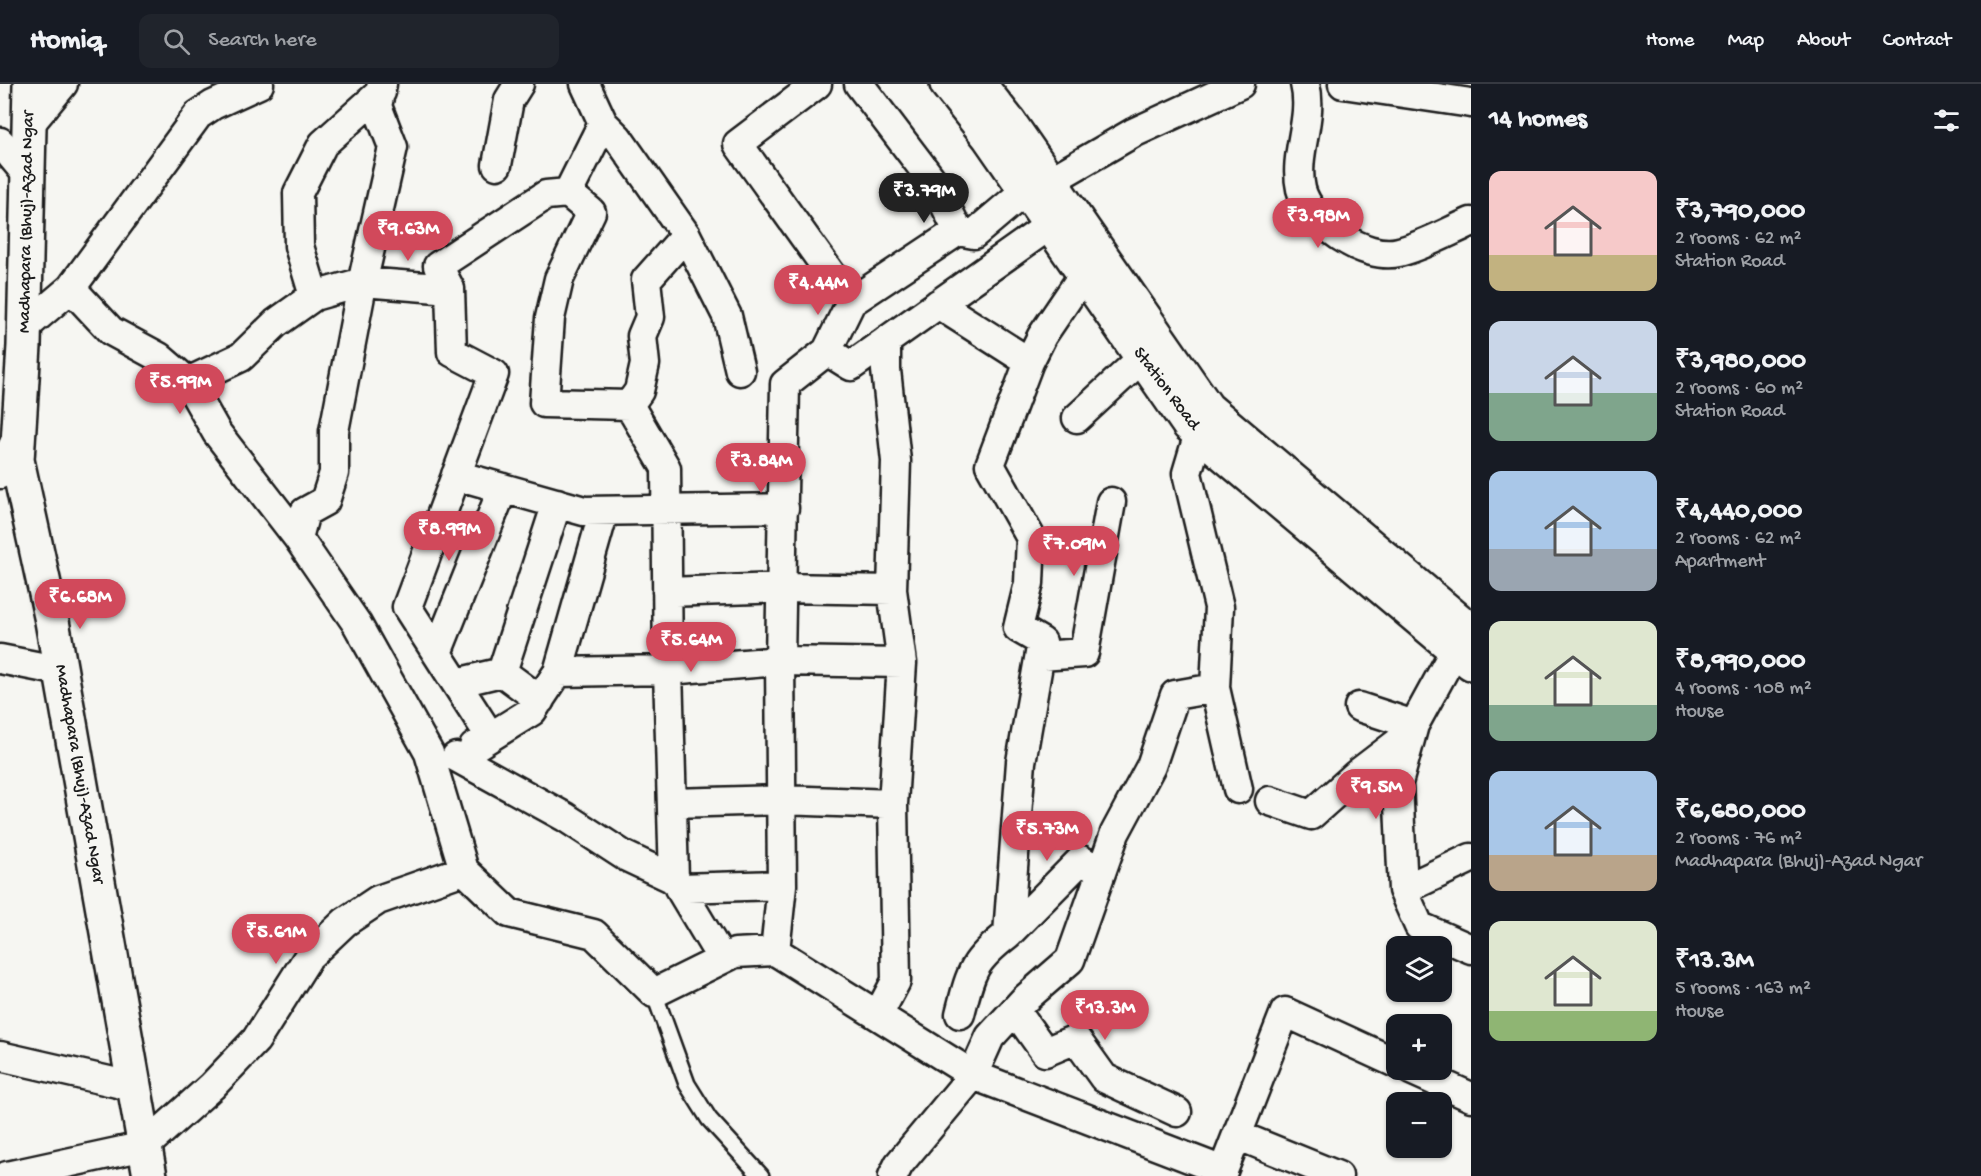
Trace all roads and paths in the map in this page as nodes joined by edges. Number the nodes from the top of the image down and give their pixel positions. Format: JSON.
{"nodes":[{"id":1,"x":30,"y":84,"type":"edge"},
{"id":2,"x":63,"y":84,"type":"edge"},
{"id":3,"x":259,"y":84,"type":"edge"},
{"id":4,"x":519,"y":84,"type":"edge"},
{"id":5,"x":585,"y":84,"type":"edge"},
{"id":6,"x":817,"y":84,"type":"edge"},
{"id":7,"x":859,"y":84,"type":"edge"},
{"id":8,"x":947,"y":84,"type":"edge"},
{"id":9,"x":979,"y":84,"type":"edge"},
{"id":10,"x":1240,"y":84,"type":"edge"},
{"id":11,"x":1305,"y":84,"type":"edge"},
{"id":12,"x":1343,"y":84,"type":"edge"},
{"id":13,"x":381,"y":88,"type":"edge"},
{"id":14,"x":1471,"y":103,"type":"edge"},
{"id":15,"x":603,"y":123,"type":"junction"},
{"id":16,"x":29,"y":125,"type":"junction"},
{"id":17,"x":0,"y":142,"type":"edge"},
{"id":18,"x":497,"y":165,"type":"dead end"},
{"id":19,"x":28,"y":177,"type":"junction"},
{"id":20,"x":1038,"y":186,"type":"junction"},
{"id":21,"x":568,"y":193,"type":"junction"},
{"id":22,"x":1471,"y":222,"type":"edge"},
{"id":23,"x":1050,"y":225,"type":"junction"},
{"id":24,"x":958,"y":231,"type":"junction"},
{"id":25,"x":686,"y":235,"type":"junction"},
{"id":26,"x":1084,"y":274,"type":"junction"},
{"id":27,"x":363,"y":282,"type":"junction"},
{"id":28,"x":71,"y":288,"type":"junction"},
{"id":29,"x":450,"y":289,"type":"junction"},
{"id":30,"x":314,"y":296,"type":"junction"},
{"id":31,"x":851,"y":302,"type":"junction"},
{"id":32,"x":938,"y":304,"type":"junction"},
{"id":33,"x":24,"y":328,"type":"junction"},
{"id":34,"x":886,"y":341,"type":"junction"},
{"id":35,"x":827,"y":351,"type":"junction"},
{"id":36,"x":1142,"y":358,"type":"junction"},
{"id":37,"x":1029,"y":362,"type":"junction"},
{"id":38,"x":740,"y":371,"type":"dead end"},
{"id":39,"x":188,"y":382,"type":"junction"},
{"id":40,"x":628,"y":405,"type":"junction"},
{"id":41,"x":1077,"y":418,"type":"dead end"},
{"id":42,"x":19,"y":433,"type":"junction"},
{"id":43,"x":1199,"y":434,"type":"junction"},
{"id":44,"x":0,"y":474,"type":"edge"},
{"id":45,"x":456,"y":475,"type":"junction"},
{"id":46,"x":503,"y":488,"type":"junction"},
{"id":47,"x":1111,"y":502,"type":"dead end"},
{"id":48,"x":557,"y":503,"type":"junction"},
{"id":49,"x":784,"y":508,"type":"junction"},
{"id":50,"x":604,"y":511,"type":"junction"},
{"id":51,"x":666,"y":511,"type":"junction"},
{"id":52,"x":298,"y":538,"type":"junction"},
{"id":53,"x":782,"y":588,"type":"junction"},
{"id":54,"x":892,"y":590,"type":"junction"},
{"id":55,"x":667,"y":592,"type":"junction"},
{"id":56,"x":1466,"y":648,"type":"edge"},
{"id":57,"x":437,"y":653,"type":"junction"},
{"id":58,"x":1040,"y":656,"type":"junction"},
{"id":59,"x":0,"y":658,"type":"edge"},
{"id":60,"x":780,"y":661,"type":"junction"},
{"id":61,"x":902,"y":663,"type":"junction"},
{"id":62,"x":668,"y":670,"type":"junction"},
{"id":63,"x":61,"y":671,"type":"junction"},
{"id":64,"x":502,"y":672,"type":"junction"},
{"id":65,"x":558,"y":672,"type":"junction"},
{"id":66,"x":456,"y":683,"type":"junction"},
{"id":67,"x":1215,"y":688,"type":"junction"},
{"id":68,"x":540,"y":700,"type":"junction"},
{"id":69,"x":1359,"y":707,"type":"dead end"},
{"id":70,"x":1413,"y":729,"type":"junction"},
{"id":71,"x":490,"y":736,"type":"junction"},
{"id":72,"x":445,"y":763,"type":"junction"},
{"id":73,"x":1238,"y":789,"type":"dead end"},
{"id":74,"x":781,"y":800,"type":"junction"},
{"id":75,"x":1270,"y":801,"type":"dead end"},
{"id":76,"x":672,"y":803,"type":"junction"},
{"id":77,"x":893,"y":804,"type":"junction"},
{"id":78,"x":1471,"y":858,"type":"edge"},
{"id":79,"x":464,"y":870,"type":"junction"},
{"id":80,"x":1101,"y":872,"type":"junction"},
{"id":81,"x":677,"y":884,"type":"junction"},
{"id":82,"x":782,"y":885,"type":"junction"},
{"id":83,"x":1403,"y":890,"type":"junction"},
{"id":84,"x":1008,"y":934,"type":"junction"},
{"id":85,"x":1471,"y":949,"type":"edge"},
{"id":86,"x":775,"y":951,"type":"junction"},
{"id":87,"x":722,"y":959,"type":"junction"},
{"id":88,"x":654,"y":993,"type":"junction"},
{"id":89,"x":1015,"y":1010,"type":"junction"},
{"id":90,"x":960,"y":1014,"type":"dead end"},
{"id":91,"x":878,"y":1015,"type":"junction"},
{"id":92,"x":0,"y":1056,"type":"edge"},
{"id":93,"x":1386,"y":1058,"type":"edge"},
{"id":94,"x":973,"y":1075,"type":"junction"},
{"id":95,"x":1434,"y":1080,"type":"edge"},
{"id":96,"x":135,"y":1087,"type":"junction"},
{"id":97,"x":1471,"y":1096,"type":"edge"},
{"id":98,"x":1177,"y":1112,"type":"dead end"},
{"id":99,"x":1237,"y":1135,"type":"junction"},
{"id":100,"x":148,"y":1161,"type":"edge"},
{"id":101,"x":1222,"y":1174,"type":"edge"},
{"id":102,"x":7,"y":1176,"type":"edge"},
{"id":103,"x":760,"y":1176,"type":"edge"},
{"id":104,"x":893,"y":1176,"type":"edge"},
{"id":105,"x":1338,"y":1176,"type":"edge"}],
"edges":[{"from":1,"to":16,"type":"street","name":"Madhapara (Bhuj)-Azad Ngar"},
{"from":2,"to":16,"type":"street"},
{"from":3,"to":28,"type":"street"},
{"from":4,"to":18,"type":"street"},
{"from":5,"to":15,"type":"street"},
{"from":6,"to":31,"type":"street"},
{"from":7,"to":24,"type":"street"},
{"from":8,"to":20,"type":"street","name":"Station Road"},
{"from":9,"to":20,"type":"street","name":"Station Road"},
{"from":10,"to":20,"type":"street"},
{"from":11,"to":22,"type":"street"},
{"from":12,"to":14,"type":"street"},
{"from":13,"to":27,"type":"street"},
{"from":13,"to":30,"type":"street"},
{"from":15,"to":21,"type":"street"},
{"from":15,"to":25,"type":"street"},
{"from":16,"to":19,"type":"street","name":"Madhapara (Bhuj)-Azad Ngar"},
{"from":17,"to":19,"type":"street"},
{"from":19,"to":33,"type":"street","name":"Madhapara (Bhuj)-Azad Ngar"},
{"from":20,"to":23,"type":"street","name":"Station Road"},
{"from":20,"to":24,"type":"street"},
{"from":20,"to":56,"type":"street","name":"Station Road"},
{"from":21,"to":29,"type":"street"},
{"from":21,"to":40,"type":"street"},
{"from":23,"to":26,"type":"street","name":"Station Road"},
{"from":23,"to":32,"type":"street"},
{"from":24,"to":31,"type":"street"},
{"from":25,"to":38,"type":"street"},
{"from":25,"to":40,"type":"street"},
{"from":26,"to":36,"type":"street","name":"Station Road"},
{"from":26,"to":37,"type":"street"},
{"from":27,"to":29,"type":"street"},
{"from":27,"to":30,"type":"street"},
{"from":27,"to":52,"type":"street"},
{"from":28,"to":33,"type":"street"},
{"from":28,"to":39,"type":"street"},
{"from":29,"to":45,"type":"street"},
{"from":30,"to":39,"type":"street"},
{"from":31,"to":35,"type":"street"},
{"from":32,"to":34,"type":"street"},
{"from":32,"to":37,"type":"street"},
{"from":33,"to":42,"type":"street","name":"Madhapara (Bhuj)-Azad Ngar"},
{"from":34,"to":35,"type":"street"},
{"from":34,"to":54,"type":"street"},
{"from":35,"to":49,"type":"street"},
{"from":36,"to":41,"type":"street"},
{"from":36,"to":43,"type":"street","name":"Station Road"},
{"from":37,"to":58,"type":"street"},
{"from":39,"to":52,"type":"street"},
{"from":40,"to":51,"type":"street"},
{"from":42,"to":44,"type":"street"},
{"from":42,"to":63,"type":"street","name":"Madhapara (Bhuj)-Azad Ngar"},
{"from":43,"to":56,"type":"street","name":"Station Road"},
{"from":43,"to":67,"type":"street"},
{"from":45,"to":46,"type":"street"},
{"from":45,"to":57,"type":"street"},
{"from":46,"to":48,"type":"street"},
{"from":46,"to":57,"type":"street"},
{"from":47,"to":58,"type":"street"},
{"from":48,"to":50,"type":"street"},
{"from":48,"to":64,"type":"street"},
{"from":49,"to":51,"type":"street"},
{"from":49,"to":53,"type":"street"},
{"from":50,"to":51,"type":"street"},
{"from":50,"to":65,"type":"street"},
{"from":51,"to":55,"type":"street"},
{"from":52,"to":72,"type":"street"},
{"from":53,"to":54,"type":"street"},
{"from":53,"to":55,"type":"street"},
{"from":53,"to":60,"type":"street"},
{"from":54,"to":61,"type":"street"},
{"from":55,"to":62,"type":"street"},
{"from":56,"to":70,"type":"street"},
{"from":57,"to":66,"type":"street"},
{"from":58,"to":84,"type":"street"},
{"from":59,"to":63,"type":"street"},
{"from":60,"to":61,"type":"street"},
{"from":60,"to":62,"type":"street"},
{"from":60,"to":74,"type":"street"},
{"from":61,"to":77,"type":"street"},
{"from":62,"to":65,"type":"street"},
{"from":62,"to":76,"type":"street"},
{"from":63,"to":96,"type":"street","name":"Madhapara (Bhuj)-Azad Ngar"},
{"from":64,"to":66,"type":"street"},
{"from":64,"to":68,"type":"street"},
{"from":65,"to":68,"type":"street"},
{"from":66,"to":71,"type":"street"},
{"from":67,"to":73,"type":"street"},
{"from":67,"to":80,"type":"street"},
{"from":68,"to":71,"type":"street"},
{"from":69,"to":70,"type":"street"},
{"from":70,"to":75,"type":"street"},
{"from":70,"to":83,"type":"street"},
{"from":71,"to":72,"type":"street"},
{"from":72,"to":79,"type":"street"},
{"from":72,"to":81,"type":"street"},
{"from":74,"to":76,"type":"street"},
{"from":74,"to":77,"type":"street"},
{"from":74,"to":82,"type":"street"},
{"from":76,"to":81,"type":"street"},
{"from":77,"to":91,"type":"street"},
{"from":78,"to":83,"type":"street"},
{"from":79,"to":88,"type":"street"},
{"from":79,"to":100,"type":"street"},
{"from":80,"to":84,"type":"street"},
{"from":80,"to":89,"type":"street"},
{"from":81,"to":82,"type":"street"},
{"from":81,"to":87,"type":"street"},
{"from":82,"to":86,"type":"street"},
{"from":83,"to":85,"type":"street"},
{"from":84,"to":90,"type":"street"},
{"from":86,"to":87,"type":"street"},
{"from":86,"to":91,"type":"street"},
{"from":87,"to":88,"type":"street"},
{"from":88,"to":103,"type":"lane"},
{"from":89,"to":94,"type":"street"},
{"from":89,"to":98,"type":"street"},
{"from":91,"to":94,"type":"street"},
{"from":92,"to":96,"type":"street"},
{"from":93,"to":99,"type":"street"},
{"from":94,"to":101,"type":"street"},
{"from":94,"to":104,"type":"street"},
{"from":95,"to":97,"type":"street"},
{"from":96,"to":100,"type":"street","name":"Madhapara (Bhuj)-Azad Ngar"},
{"from":99,"to":101,"type":"street"},
{"from":99,"to":105,"type":"street"},
{"from":100,"to":102,"type":"street"}]}
